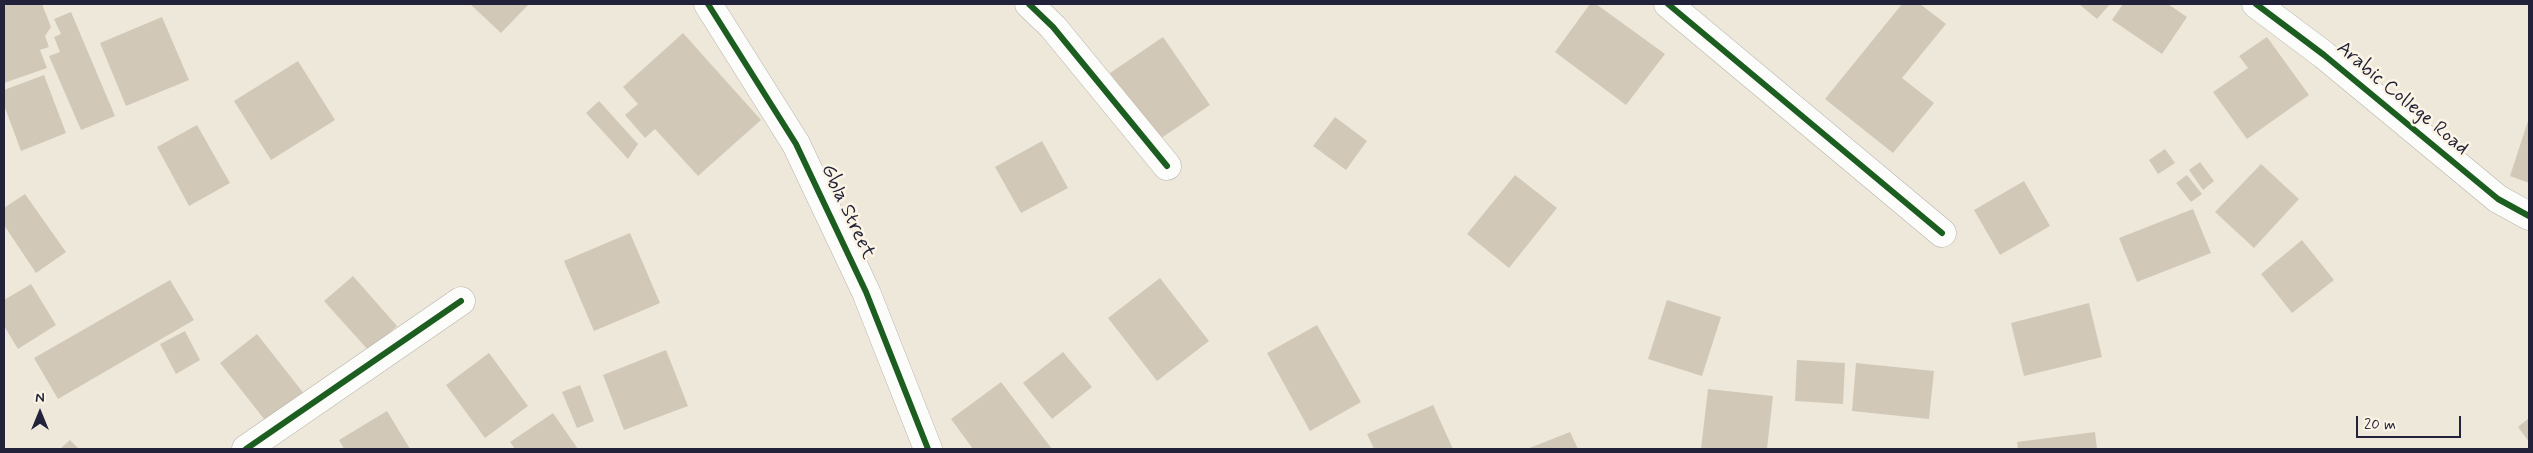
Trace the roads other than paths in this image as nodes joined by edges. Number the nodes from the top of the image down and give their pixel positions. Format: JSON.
{"nodes":[{"id":1,"x":708,"y":4,"type":"edge"},
{"id":2,"x":1029,"y":4,"type":"edge"},
{"id":3,"x":1668,"y":4,"type":"edge"},
{"id":4,"x":2256,"y":4,"type":"edge"},
{"id":5,"x":1167,"y":166,"type":"dead end"},
{"id":6,"x":2529,"y":216,"type":"edge"},
{"id":7,"x":1942,"y":233,"type":"dead end"},
{"id":8,"x":461,"y":301,"type":"dead end"},
{"id":9,"x":246,"y":449,"type":"edge"},
{"id":10,"x":928,"y":449,"type":"edge"}],
"edges":[{"from":1,"to":10,"type":"street","name":"Gbla Street"},
{"from":2,"to":5,"type":"street"},
{"from":3,"to":7,"type":"street"},
{"from":4,"to":6,"type":"street","name":"Arabic College Road"},
{"from":8,"to":9,"type":"street"}]}
